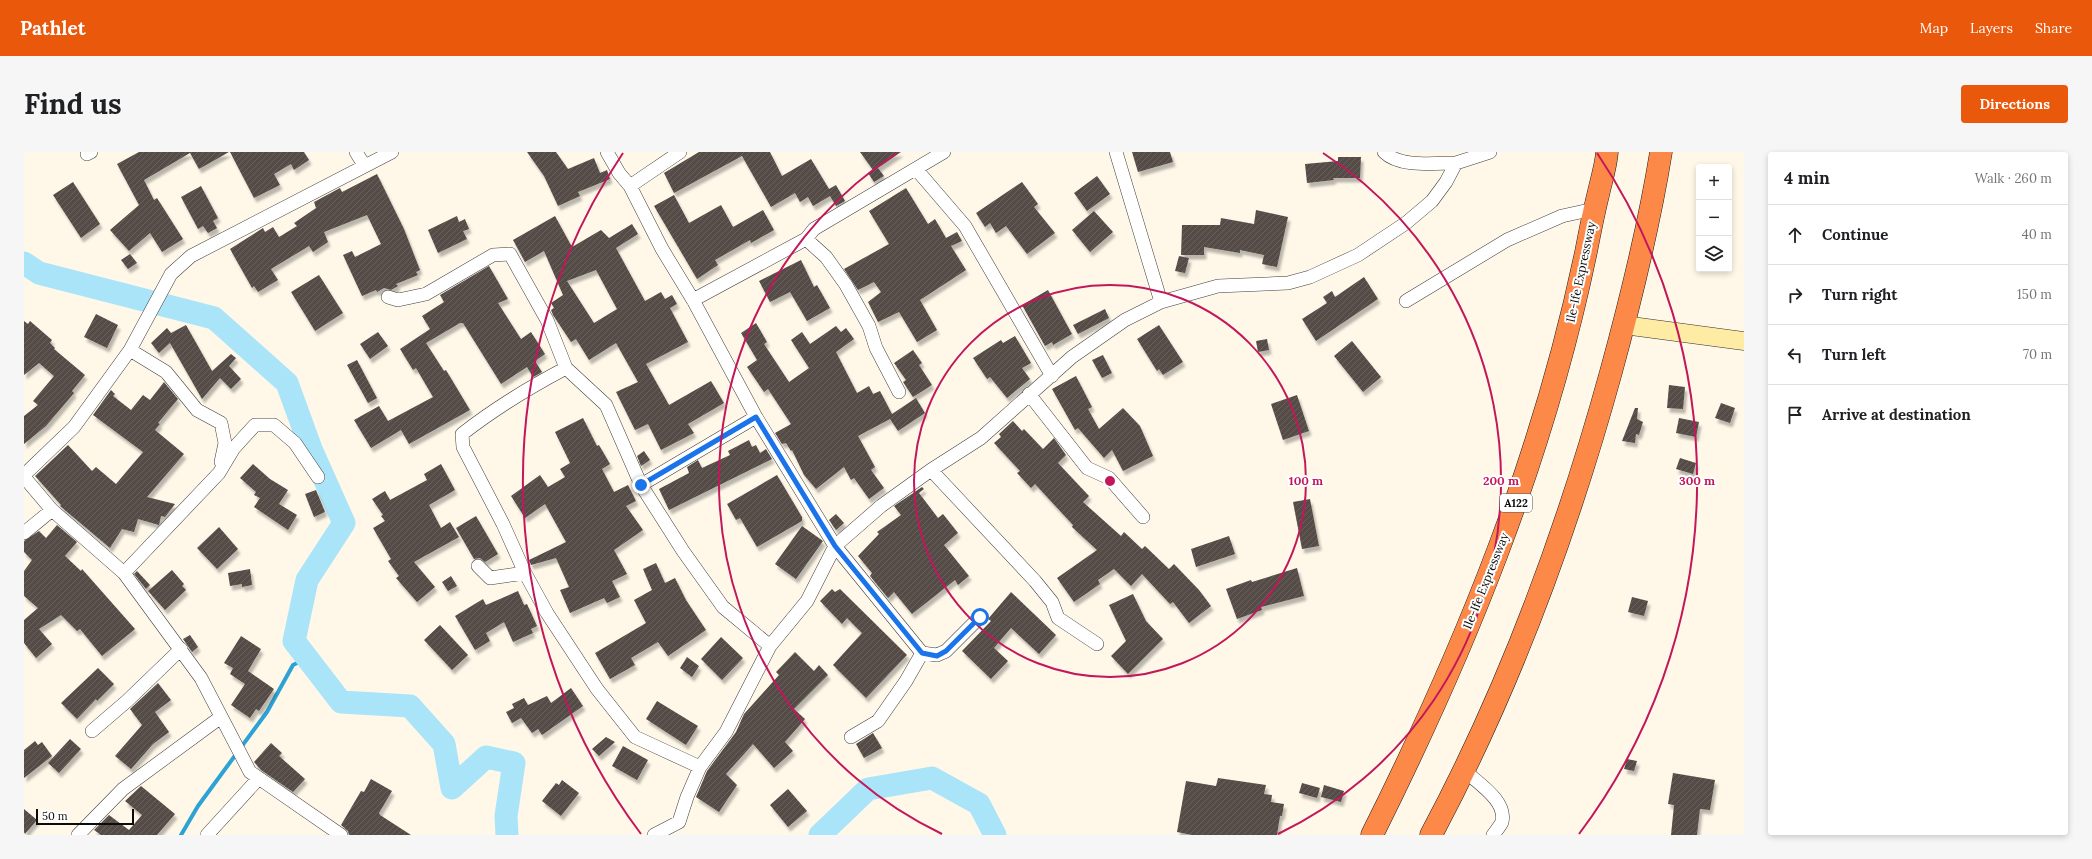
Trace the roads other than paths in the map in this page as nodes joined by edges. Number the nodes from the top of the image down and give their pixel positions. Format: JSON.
{"nodes":[{"id":1,"x":356,"y":152,"type":"edge"},
{"id":2,"x":392,"y":152,"type":"edge"},
{"id":3,"x":607,"y":152,"type":"edge"},
{"id":4,"x":680,"y":152,"type":"edge"},
{"id":5,"x":944,"y":152,"type":"edge"},
{"id":6,"x":1116,"y":152,"type":"edge"},
{"id":7,"x":1384,"y":152,"type":"edge"},
{"id":8,"x":1490,"y":152,"type":"edge"},
{"id":9,"x":1608,"y":152,"type":"edge"},
{"id":10,"x":1661,"y":152,"type":"edge"},
{"id":11,"x":1456,"y":163,"type":"junction"},
{"id":12,"x":364,"y":165,"type":"junction"},
{"id":13,"x":916,"y":169,"type":"junction"},
{"id":14,"x":630,"y":186,"type":"junction"},
{"id":15,"x":1594,"y":209,"type":"junction"},
{"id":16,"x":806,"y":239,"type":"junction"},
{"id":17,"x":388,"y":297,"type":"dead end"},
{"id":18,"x":693,"y":300,"type":"junction"},
{"id":19,"x":1406,"y":301,"type":"dead end"},
{"id":20,"x":1161,"y":302,"type":"junction"},
{"id":21,"x":1624,"y":325,"type":"junction"},
{"id":22,"x":1744,"y":341,"type":"edge"},
{"id":23,"x":130,"y":350,"type":"junction"},
{"id":24,"x":566,"y":368,"type":"junction"},
{"id":25,"x":1052,"y":376,"type":"junction"},
{"id":26,"x":899,"y":392,"type":"dead end"},
{"id":27,"x":1029,"y":394,"type":"junction"},
{"id":28,"x":756,"y":417,"type":"junction"},
{"id":29,"x":931,"y":470,"type":"junction"},
{"id":30,"x":219,"y":473,"type":"junction"},
{"id":31,"x":24,"y":476,"type":"edge"},
{"id":32,"x":318,"y":478,"type":"dead end"},
{"id":33,"x":641,"y":485,"type":"junction"},
{"id":34,"x":52,"y":510,"type":"junction"},
{"id":35,"x":1143,"y":517,"type":"dead end"},
{"id":36,"x":24,"y":534,"type":"edge"},
{"id":37,"x":835,"y":546,"type":"junction"},
{"id":38,"x":478,"y":566,"type":"dead end"},
{"id":39,"x":124,"y":573,"type":"junction"},
{"id":40,"x":525,"y":573,"type":"junction"},
{"id":41,"x":980,"y":617,"type":"dead end"},
{"id":42,"x":1097,"y":644,"type":"dead end"},
{"id":43,"x":770,"y":646,"type":"junction"},
{"id":44,"x":181,"y":649,"type":"junction"},
{"id":45,"x":922,"y":653,"type":"junction"},
{"id":46,"x":222,"y":716,"type":"junction"},
{"id":47,"x":92,"y":731,"type":"dead end"},
{"id":48,"x":851,"y":737,"type":"dead end"},
{"id":49,"x":700,"y":767,"type":"junction"},
{"id":50,"x":1465,"y":771,"type":"junction"},
{"id":51,"x":259,"y":778,"type":"junction"},
{"id":52,"x":78,"y":835,"type":"edge"},
{"id":53,"x":207,"y":835,"type":"edge"},
{"id":54,"x":341,"y":835,"type":"edge"},
{"id":55,"x":654,"y":835,"type":"edge"},
{"id":56,"x":1372,"y":835,"type":"edge"},
{"id":57,"x":1431,"y":835,"type":"edge"},
{"id":58,"x":1493,"y":835,"type":"edge"}],
"edges":[{"from":1,"to":12,"type":"street"},
{"from":2,"to":12,"type":"street"},
{"from":3,"to":14,"type":"street"},
{"from":4,"to":14,"type":"street"},
{"from":5,"to":13,"type":"street"},
{"from":6,"to":20,"type":"street"},
{"from":7,"to":11,"type":"street"},
{"from":8,"to":11,"type":"street"},
{"from":9,"to":15,"type":"highway","name":"Ile-Ife Expressway","number":"A122"},
{"from":10,"to":21,"type":"highway"},
{"from":11,"to":20,"type":"street"},
{"from":12,"to":23,"type":"street"},
{"from":13,"to":16,"type":"street"},
{"from":13,"to":25,"type":"street"},
{"from":14,"to":18,"type":"street"},
{"from":15,"to":19,"type":"street"},
{"from":15,"to":56,"type":"highway","name":"Ile-Ife Expressway","number":"A122"},
{"from":16,"to":18,"type":"street"},
{"from":16,"to":26,"type":"street"},
{"from":17,"to":24,"type":"street"},
{"from":18,"to":28,"type":"street"},
{"from":20,"to":25,"type":"street"},
{"from":21,"to":22,"type":"street"},
{"from":21,"to":50,"type":"highway"},
{"from":23,"to":30,"type":"street"},
{"from":23,"to":31,"type":"street"},
{"from":24,"to":33,"type":"street"},
{"from":24,"to":40,"type":"street"},
{"from":25,"to":27,"type":"street"},
{"from":27,"to":29,"type":"street"},
{"from":27,"to":35,"type":"street"},
{"from":28,"to":33,"type":"street"},
{"from":28,"to":37,"type":"street"},
{"from":29,"to":37,"type":"street"},
{"from":29,"to":42,"type":"street"},
{"from":30,"to":32,"type":"street"},
{"from":30,"to":39,"type":"street"},
{"from":31,"to":34,"type":"street"},
{"from":33,"to":43,"type":"street"},
{"from":34,"to":36,"type":"street"},
{"from":34,"to":39,"type":"street"},
{"from":37,"to":43,"type":"street"},
{"from":37,"to":45,"type":"street"},
{"from":38,"to":40,"type":"street"},
{"from":39,"to":44,"type":"street"},
{"from":40,"to":49,"type":"street"},
{"from":41,"to":45,"type":"street"},
{"from":43,"to":49,"type":"street"},
{"from":44,"to":46,"type":"street"},
{"from":44,"to":47,"type":"street"},
{"from":45,"to":48,"type":"street"},
{"from":46,"to":51,"type":"street"},
{"from":46,"to":52,"type":"street"},
{"from":49,"to":55,"type":"street"},
{"from":50,"to":57,"type":"highway"},
{"from":50,"to":58,"type":"street"},
{"from":51,"to":53,"type":"street"},
{"from":51,"to":54,"type":"street"}]}
